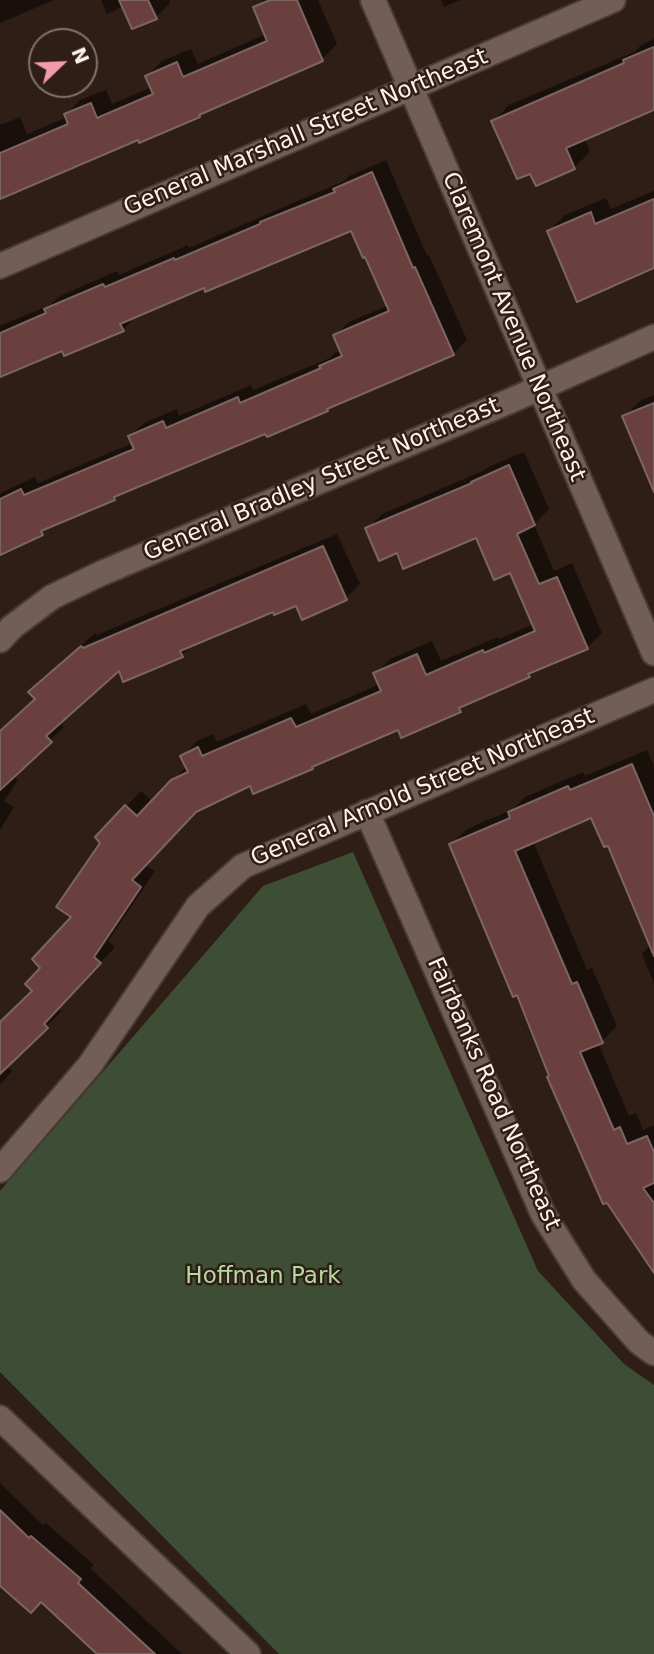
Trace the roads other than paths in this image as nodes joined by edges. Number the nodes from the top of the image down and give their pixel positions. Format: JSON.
{"nodes":[{"id":1,"x":373,"y":0,"type":"edge"},
{"id":2,"x":613,"y":0,"type":"edge"},
{"id":3,"x":410,"y":88,"type":"junction"},
{"id":4,"x":0,"y":265,"type":"edge"},
{"id":5,"x":654,"y":337,"type":"edge"},
{"id":6,"x":539,"y":388,"type":"junction"},
{"id":7,"x":0,"y":640,"type":"edge"},
{"id":8,"x":654,"y":653,"type":"edge"},
{"id":9,"x":654,"y":690,"type":"edge"},
{"id":10,"x":367,"y":812,"type":"junction"},
{"id":11,"x":0,"y":1170,"type":"edge"},
{"id":12,"x":654,"y":1353,"type":"edge"},
{"id":13,"x":0,"y":1418,"type":"edge"},
{"id":14,"x":248,"y":1654,"type":"edge"}],
"edges":[{"from":1,"to":3,"type":"street","name":"Claremont Avenue Northeast"},
{"from":2,"to":3,"type":"street","name":"General Marshall Street Northeast"},
{"from":3,"to":4,"type":"street","name":"General Marshall Street Northeast"},
{"from":3,"to":6,"type":"street","name":"Claremont Avenue Northeast"},
{"from":5,"to":6,"type":"street","name":"General Bradley Street Northeast"},
{"from":6,"to":7,"type":"street","name":"General Bradley Street Northeast"},
{"from":6,"to":8,"type":"street","name":"Claremont Avenue Northeast"},
{"from":9,"to":10,"type":"street","name":"General Arnold Street Northeast"},
{"from":10,"to":11,"type":"street","name":"General Arnold Street Northeast"},
{"from":10,"to":12,"type":"street","name":"Fairbanks Road Northeast"},
{"from":13,"to":14,"type":"street"}]}
